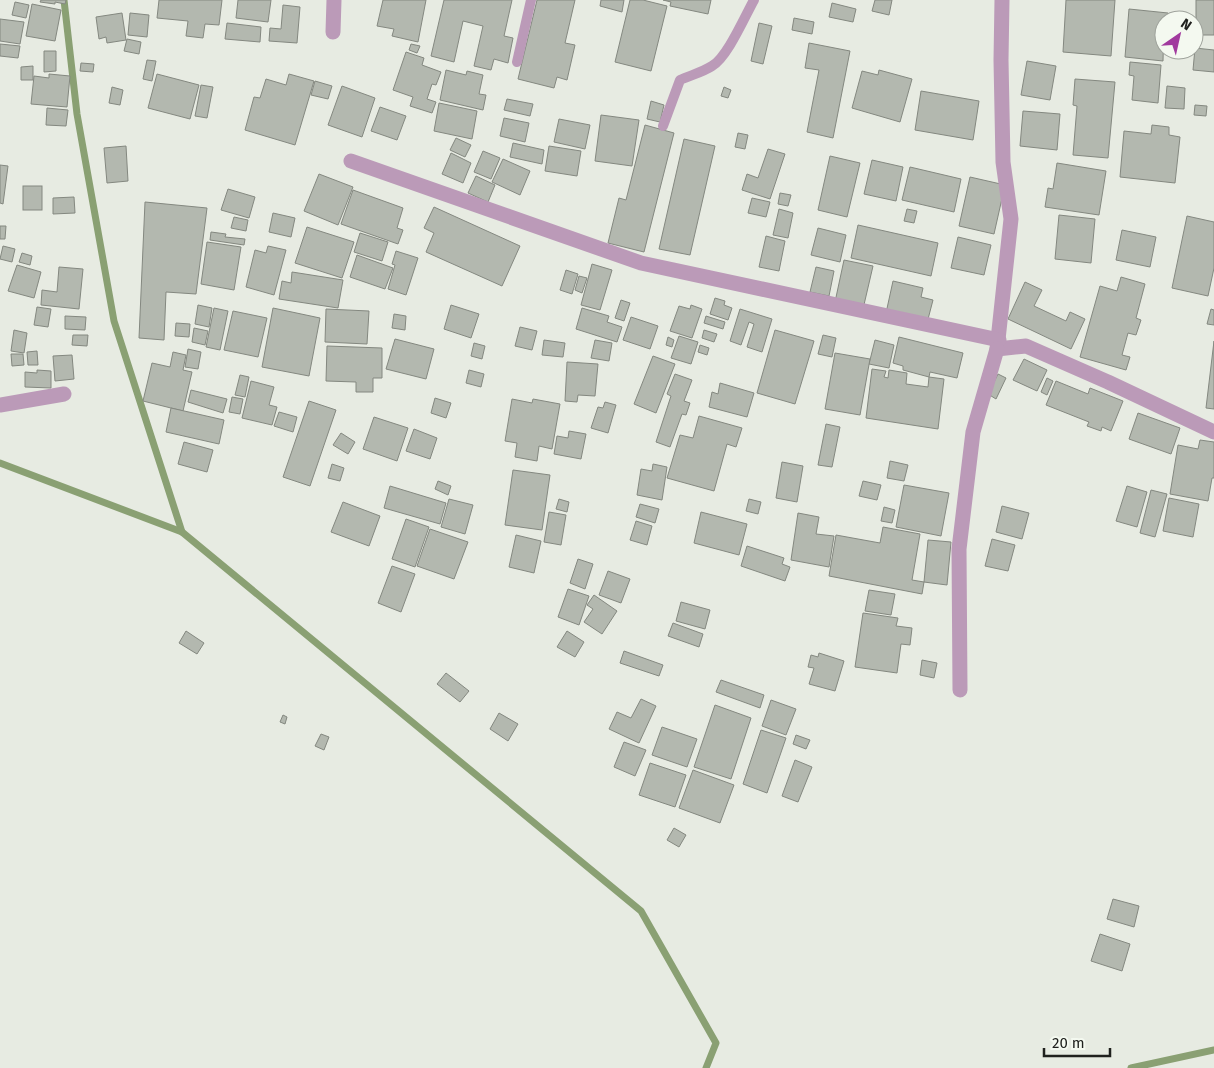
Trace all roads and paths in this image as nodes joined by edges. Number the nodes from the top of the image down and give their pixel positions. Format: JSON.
{"nodes":[{"id":1,"x":334,"y":0,"type":"edge"},
{"id":2,"x":531,"y":0,"type":"edge"},
{"id":3,"x":754,"y":0,"type":"edge"},
{"id":4,"x":1002,"y":0,"type":"edge"},
{"id":5,"x":333,"y":32,"type":"dead end"},
{"id":6,"x":517,"y":62,"type":"dead end"},
{"id":7,"x":663,"y":126,"type":"dead end"},
{"id":8,"x":351,"y":161,"type":"dead end"},
{"id":9,"x":998,"y":345,"type":"junction"},
{"id":10,"x":64,"y":394,"type":"dead end"},
{"id":11,"x":0,"y":405,"type":"edge"},
{"id":12,"x":1214,"y":432,"type":"edge"},
{"id":13,"x":960,"y":690,"type":"dead end"}],
"edges":[{"from":1,"to":5,"type":"street"},
{"from":2,"to":6,"type":"lane"},
{"from":3,"to":7,"type":"lane"},
{"from":4,"to":9,"type":"street"},
{"from":8,"to":9,"type":"street"},
{"from":9,"to":12,"type":"street"},
{"from":9,"to":13,"type":"street"},
{"from":10,"to":11,"type":"street"}]}
